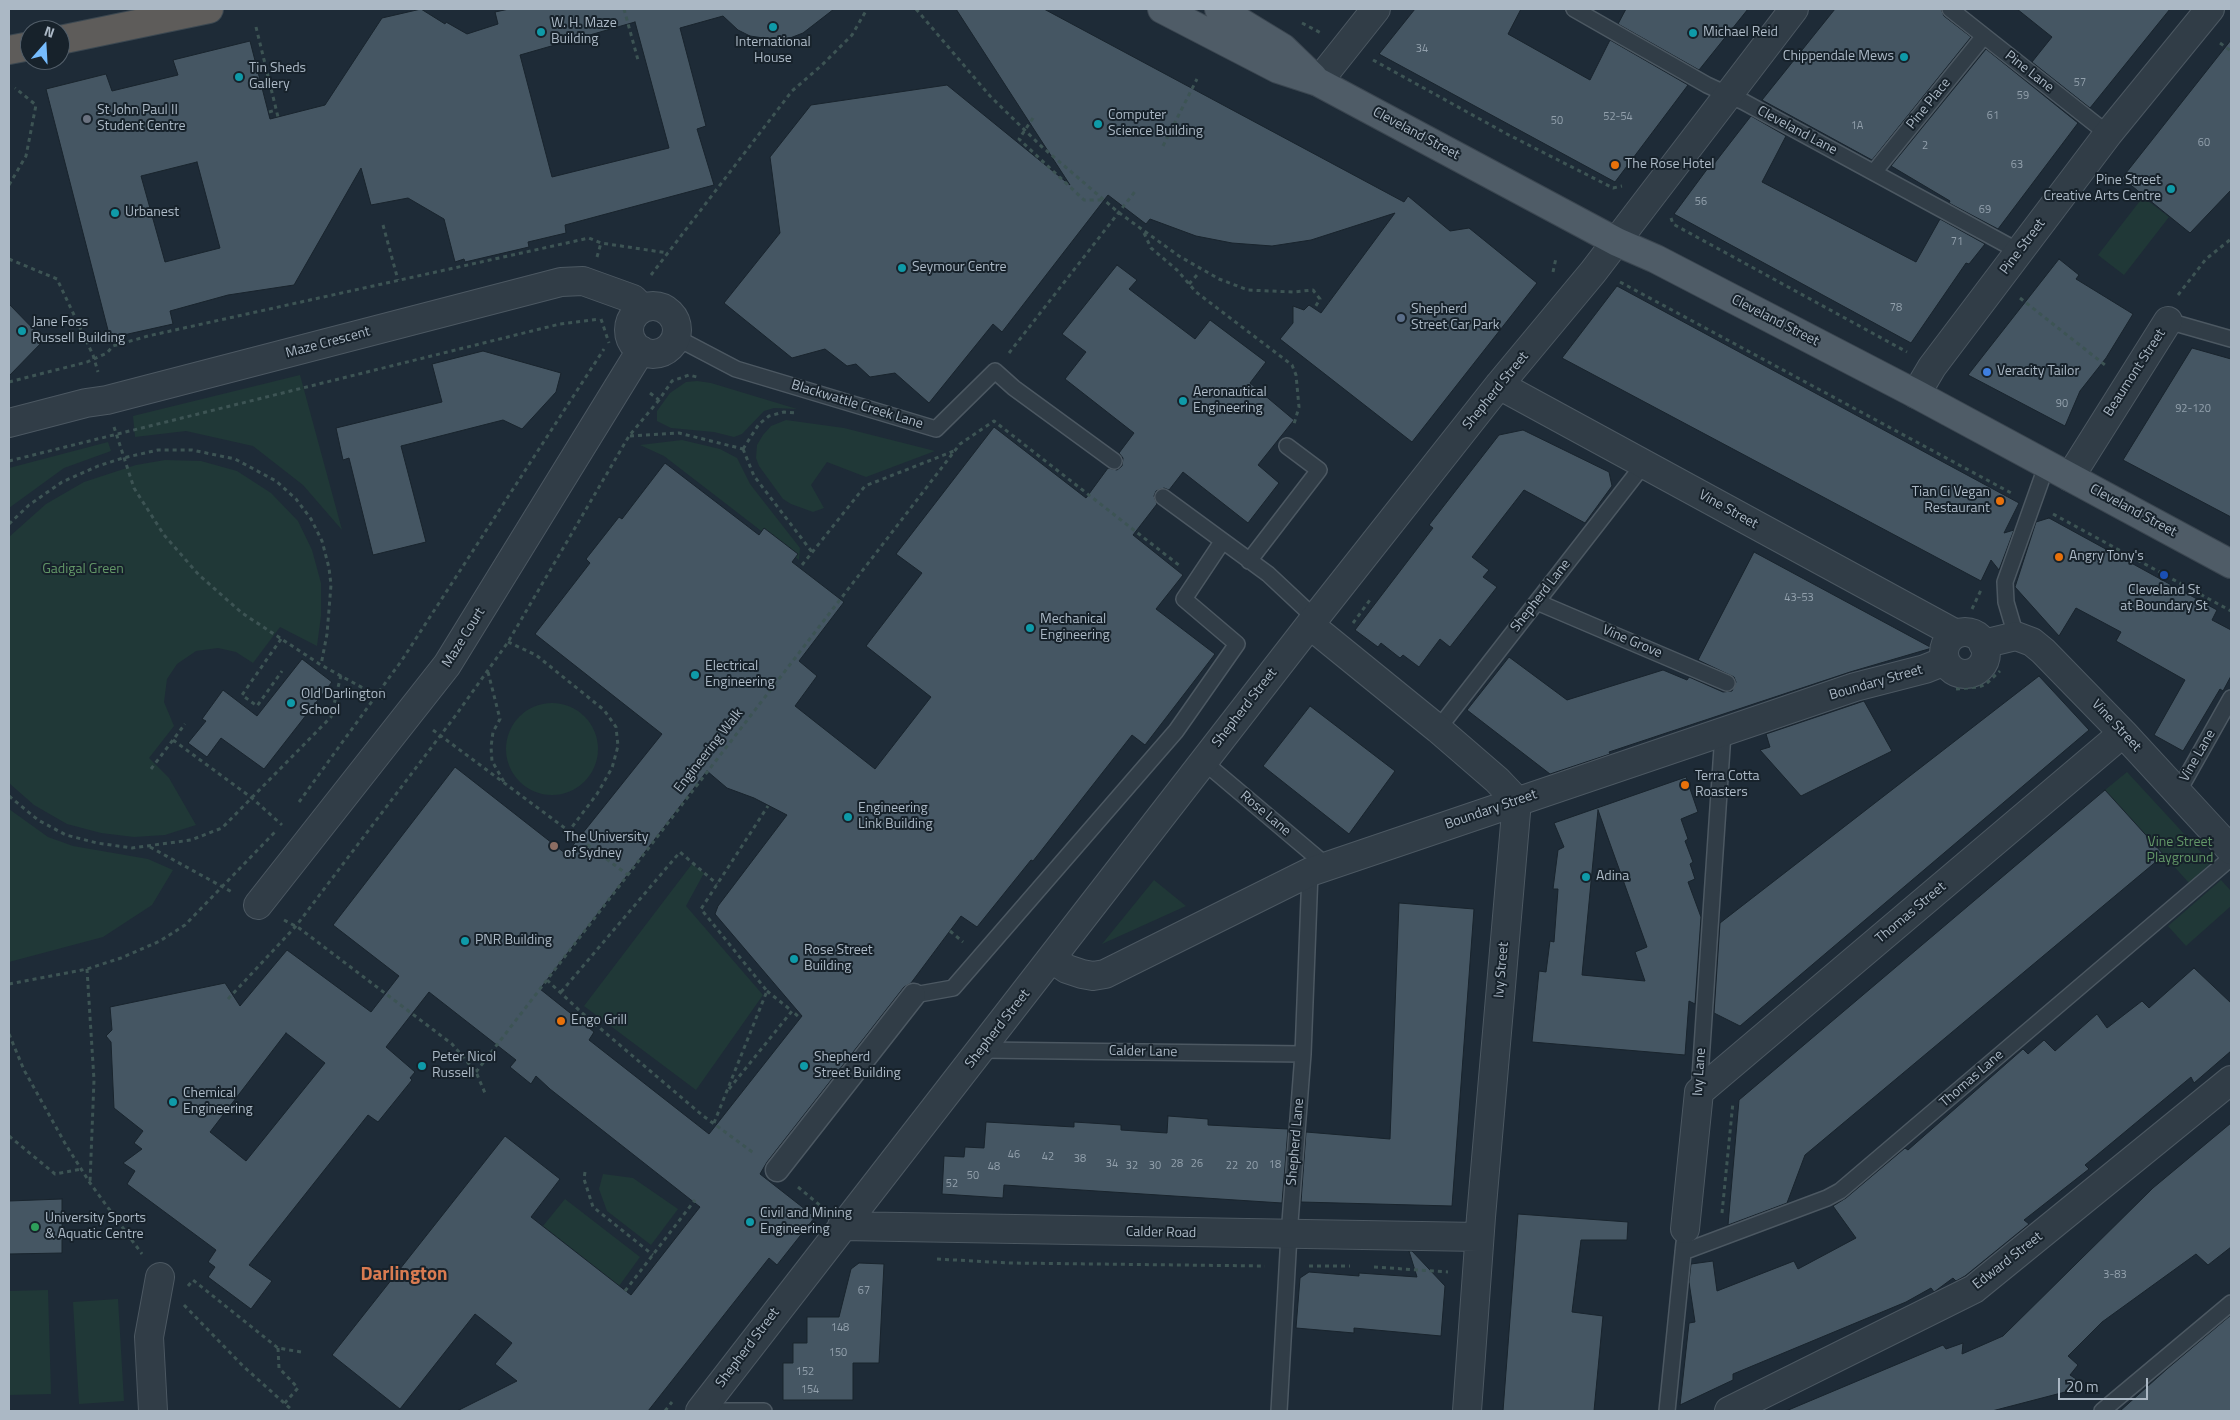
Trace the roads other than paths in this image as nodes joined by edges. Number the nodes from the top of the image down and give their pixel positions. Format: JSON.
{"nodes":[{"id":1,"x":209,"y":9,"type":"edge"},
{"id":2,"x":1162,"y":9,"type":"edge"},
{"id":3,"x":1219,"y":9,"type":"edge"},
{"id":4,"x":1376,"y":9,"type":"edge"},
{"id":5,"x":1794,"y":9,"type":"edge"},
{"id":6,"x":1950,"y":9,"type":"edge"},
{"id":7,"x":2210,"y":9,"type":"edge"},
{"id":8,"x":1581,"y":10,"type":"edge"},
{"id":9,"x":1984,"y":36,"type":"junction"},
{"id":10,"x":70,"y":38,"type":"edge"},
{"id":11,"x":1318,"y":82,"type":"junction"},
{"id":12,"x":1728,"y":94,"type":"junction"},
{"id":13,"x":2108,"y":134,"type":"junction"},
{"id":14,"x":1874,"y":172,"type":"junction"},
{"id":15,"x":1617,"y":242,"type":"junction"},
{"id":16,"x":2020,"y":252,"type":"junction"},
{"id":17,"x":637,"y":303,"type":"junction"},
{"id":18,"x":2168,"y":321,"type":"joint"},
{"id":19,"x":677,"y":338,"type":"junction"},
{"id":20,"x":2231,"y":339,"type":"edge"},
{"id":21,"x":641,"y":350,"type":"junction"},
{"id":22,"x":1499,"y":385,"type":"junction"},
{"id":23,"x":1916,"y":394,"type":"junction"},
{"id":24,"x":9,"y":423,"type":"edge"},
{"id":25,"x":1287,"y":446,"type":"road end"},
{"id":26,"x":1114,"y":461,"type":"dead end"},
{"id":27,"x":1644,"y":464,"type":"junction"},
{"id":28,"x":2058,"y":470,"type":"junction"},
{"id":29,"x":1163,"y":498,"type":"dead end"},
{"id":30,"x":1222,"y":542,"type":"junction"},
{"id":31,"x":1249,"y":561,"type":"junction"},
{"id":32,"x":2231,"y":564,"type":"edge"},
{"id":33,"x":1537,"y":602,"type":"junction"},
{"id":34,"x":1312,"y":621,"type":"junction"},
{"id":35,"x":1956,"y":634,"type":"junction"},
{"id":36,"x":2016,"y":636,"type":"junction"},
{"id":37,"x":1983,"y":644,"type":"junction"},
{"id":38,"x":1945,"y":661,"type":"junction"},
{"id":39,"x":1727,"y":683,"type":"dead end"},
{"id":40,"x":2231,"y":698,"type":"edge"},
{"id":41,"x":2225,"y":724,"type":"edge"},
{"id":42,"x":1438,"y":728,"type":"junction"},
{"id":43,"x":1723,"y":732,"type":"junction"},
{"id":44,"x":2123,"y":733,"type":"junction"},
{"id":45,"x":1204,"y":762,"type":"junction"},
{"id":46,"x":2178,"y":792,"type":"junction"},
{"id":47,"x":1517,"y":801,"type":"junction"},
{"id":48,"x":2231,"y":850,"type":"edge"},
{"id":49,"x":2231,"y":858,"type":"edge"},
{"id":50,"x":1319,"y":869,"type":"junction"},
{"id":51,"x":258,"y":905,"type":"road end"},
{"id":52,"x":1052,"y":959,"type":"junction"},
{"id":53,"x":914,"y":995,"type":"joint"},
{"id":54,"x":982,"y":1050,"type":"junction"},
{"id":55,"x":1303,"y":1054,"type":"junction"},
{"id":56,"x":2231,"y":1080,"type":"edge"},
{"id":57,"x":1699,"y":1092,"type":"junction"},
{"id":58,"x":777,"y":1170,"type":"road end"},
{"id":59,"x":842,"y":1226,"type":"junction"},
{"id":60,"x":1289,"y":1236,"type":"junction"},
{"id":61,"x":1479,"y":1237,"type":"junction"},
{"id":62,"x":1684,"y":1241,"type":"junction"},
{"id":63,"x":160,"y":1278,"type":"road end"},
{"id":64,"x":2231,"y":1303,"type":"edge"},
{"id":65,"x":153,"y":1411,"type":"edge"},
{"id":66,"x":700,"y":1411,"type":"edge"},
{"id":67,"x":764,"y":1411,"type":"edge"},
{"id":68,"x":1279,"y":1411,"type":"edge"},
{"id":69,"x":1467,"y":1411,"type":"edge"},
{"id":70,"x":1667,"y":1411,"type":"edge"},
{"id":71,"x":1729,"y":1411,"type":"edge"},
{"id":72,"x":2102,"y":1411,"type":"edge"}],
"edges":[{"from":1,"to":10,"type":"highway"},
{"from":2,"to":11,"type":"main road","name":"Cleveland Street"},
{"from":3,"to":11,"type":"main road","name":"Cleveland Street"},
{"from":4,"to":11,"type":"street"},
{"from":5,"to":12,"type":"street","name":"Shepherd Street"},
{"from":6,"to":9,"type":"lane","name":"Pine Lane"},
{"from":7,"to":13,"type":"street","name":"Pine Street"},
{"from":8,"to":12,"type":"lane","name":"Cleveland Lane"},
{"from":9,"to":13,"type":"lane","name":"Pine Lane"},
{"from":9,"to":14,"type":"lane","name":"Pine Place"},
{"from":11,"to":15,"type":"main road","name":"Cleveland Street"},
{"from":12,"to":14,"type":"lane","name":"Cleveland Lane"},
{"from":12,"to":15,"type":"street","name":"Shepherd Street"},
{"from":13,"to":16,"type":"street","name":"Pine Street"},
{"from":14,"to":16,"type":"lane","name":"Cleveland Lane"},
{"from":15,"to":22,"type":"street","name":"Shepherd Street"},
{"from":15,"to":23,"type":"main road","name":"Cleveland Street"},
{"from":16,"to":23,"type":"street","name":"Pine Street"},
{"from":17,"to":19,"type":"street"},
{"from":17,"to":21,"type":"street"},
{"from":17,"to":24,"type":"street","name":"Maze Crescent"},
{"from":18,"to":20,"type":"lane"},
{"from":18,"to":28,"type":"street","name":"Beaumont Street"},
{"from":19,"to":21,"type":"street"},
{"from":19,"to":26,"type":"lane","name":"Blackwattle Creek Lane"},
{"from":21,"to":51,"type":"street","name":"Maze Court"},
{"from":22,"to":27,"type":"street","name":"Vine Street"},
{"from":22,"to":34,"type":"street","name":"Shepherd Street"},
{"from":23,"to":28,"type":"main road","name":"Cleveland Street"},
{"from":25,"to":31,"type":"lane"},
{"from":27,"to":33,"type":"lane","name":"Shepherd Lane"},
{"from":27,"to":35,"type":"street","name":"Vine Street"},
{"from":28,"to":32,"type":"main road","name":"Cleveland Street"},
{"from":28,"to":36,"type":"lane"},
{"from":29,"to":30,"type":"lane"},
{"from":30,"to":31,"type":"lane"},
{"from":30,"to":53,"type":"lane"},
{"from":31,"to":34,"type":"lane"},
{"from":33,"to":39,"type":"lane","name":"Vine Grove"},
{"from":33,"to":42,"type":"lane","name":"Shepherd Lane"},
{"from":34,"to":42,"type":"street"},
{"from":34,"to":45,"type":"street","name":"Shepherd Street"},
{"from":35,"to":37,"type":"street"},
{"from":35,"to":38,"type":"street"},
{"from":36,"to":37,"type":"street"},
{"from":36,"to":44,"type":"street","name":"Vine Street"},
{"from":37,"to":38,"type":"street"},
{"from":38,"to":43,"type":"street","name":"Boundary Street"},
{"from":40,"to":41,"type":"lane","name":"Vine Lane"},
{"from":41,"to":46,"type":"lane","name":"Vine Lane"},
{"from":42,"to":47,"type":"street"},
{"from":43,"to":47,"type":"street","name":"Boundary Street"},
{"from":43,"to":57,"type":"lane","name":"Ivy Lane"},
{"from":44,"to":46,"type":"street","name":"Vine Street"},
{"from":44,"to":57,"type":"street","name":"Thomas Street"},
{"from":45,"to":50,"type":"lane","name":"Rose Lane"},
{"from":45,"to":52,"type":"street","name":"Shepherd Street"},
{"from":46,"to":48,"type":"street","name":"Vine Street"},
{"from":47,"to":50,"type":"street","name":"Boundary Street"},
{"from":47,"to":61,"type":"street","name":"Ivy Street"},
{"from":49,"to":62,"type":"lane","name":"Thomas Lane"},
{"from":50,"to":52,"type":"street","name":"Boundary Street"},
{"from":50,"to":55,"type":"lane","name":"Shepherd Lane"},
{"from":52,"to":54,"type":"street","name":"Shepherd Street"},
{"from":53,"to":58,"type":"street"},
{"from":54,"to":55,"type":"lane","name":"Calder Lane"},
{"from":54,"to":59,"type":"street","name":"Shepherd Street"},
{"from":55,"to":60,"type":"lane","name":"Shepherd Lane"},
{"from":56,"to":71,"type":"street","name":"Edward Street"},
{"from":57,"to":62,"type":"street","name":"Ivy Lane"},
{"from":59,"to":60,"type":"street","name":"Calder Road"},
{"from":59,"to":66,"type":"street","name":"Shepherd Street"},
{"from":60,"to":61,"type":"street","name":"Calder Road"},
{"from":60,"to":68,"type":"lane","name":"Shepherd Lane"},
{"from":61,"to":69,"type":"street","name":"Ivy Street"},
{"from":62,"to":70,"type":"lane","name":"Ivy Lane"},
{"from":63,"to":65,"type":"street"},
{"from":64,"to":72,"type":"lane"},
{"from":66,"to":67,"type":"lane"}]}
